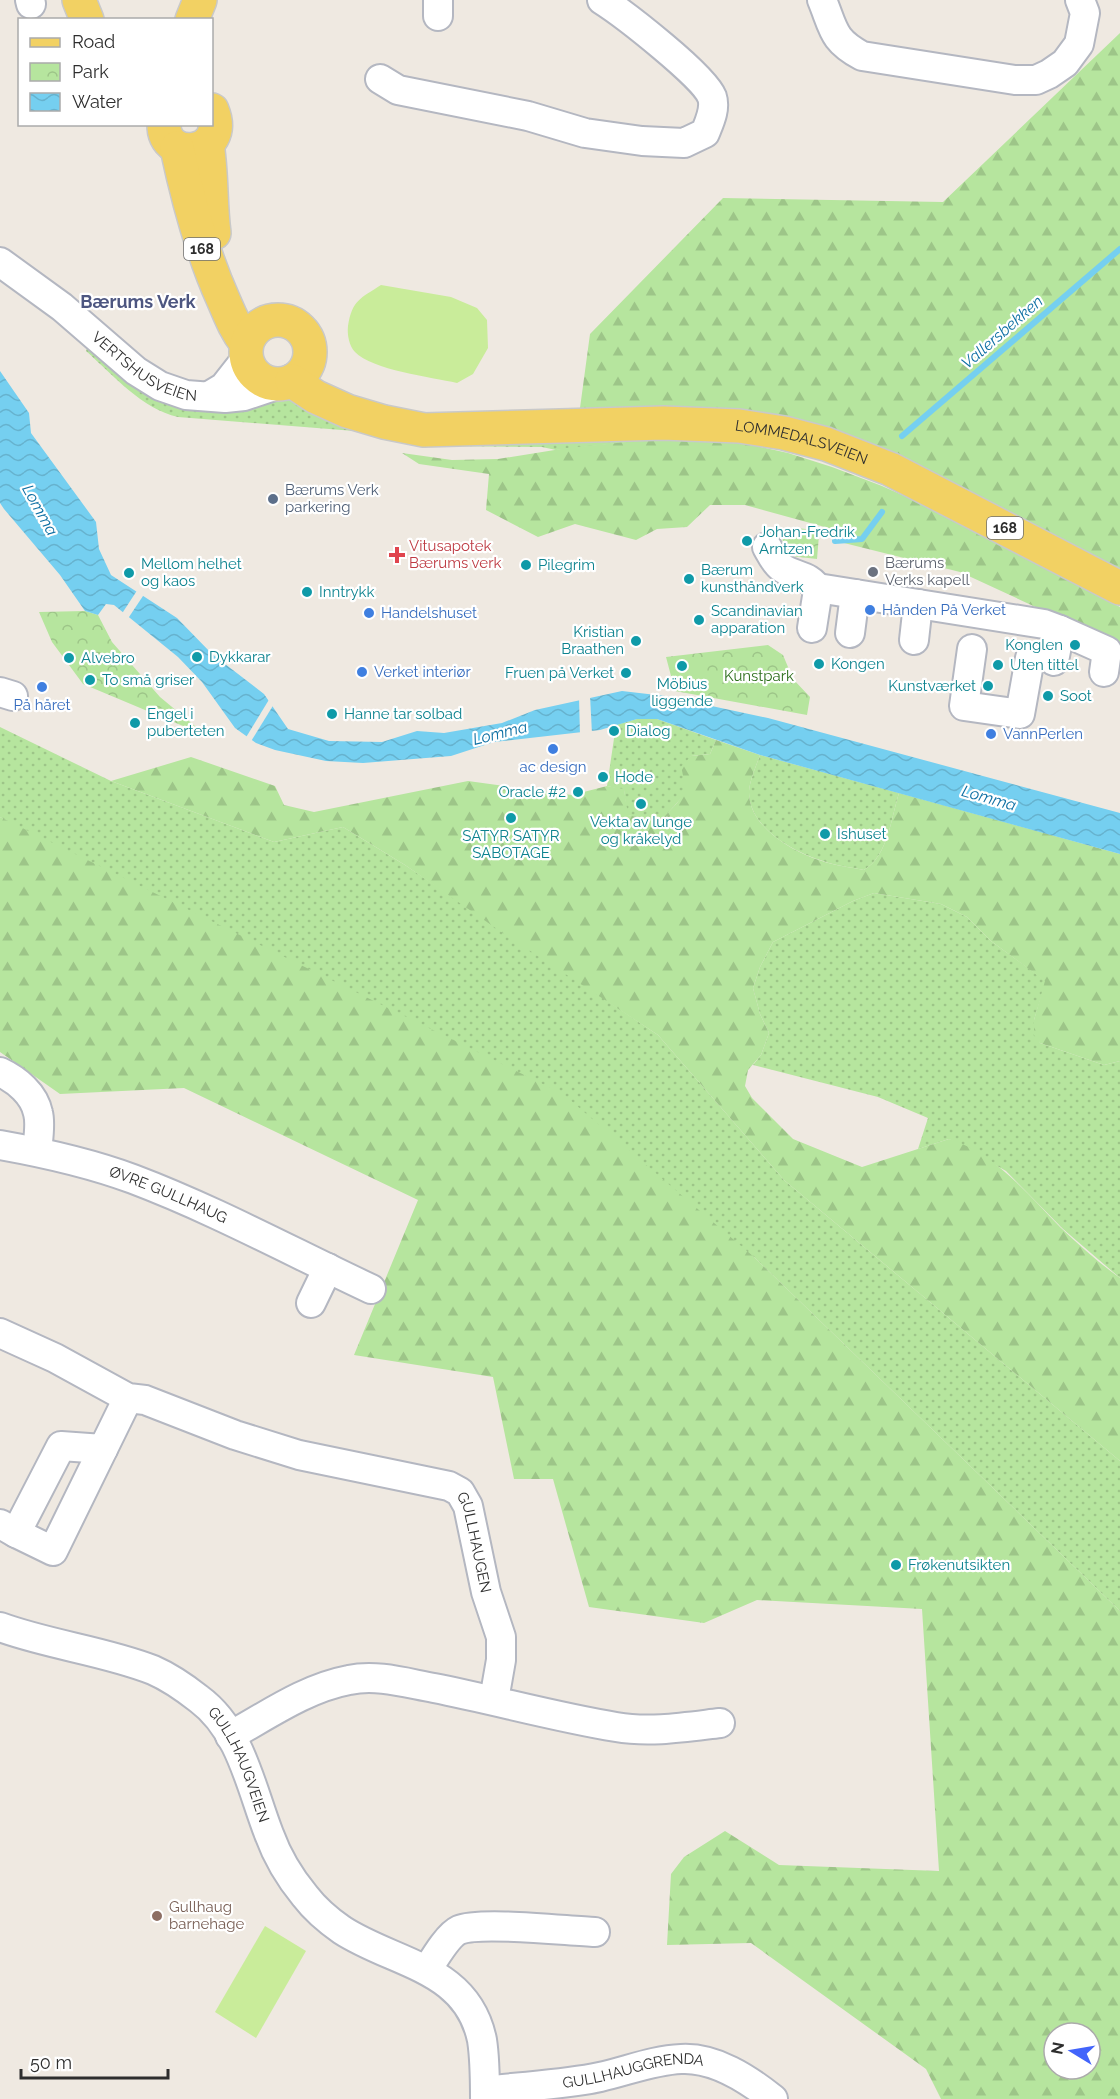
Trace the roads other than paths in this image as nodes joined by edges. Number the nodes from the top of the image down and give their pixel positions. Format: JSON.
{"nodes":[{"id":1,"x":78,"y":0,"type":"edge"},
{"id":2,"x":200,"y":0,"type":"edge"},
{"id":3,"x":214,"y":0,"type":"edge"},
{"id":4,"x":602,"y":0,"type":"edge"},
{"id":5,"x":822,"y":0,"type":"edge"},
{"id":6,"x":1080,"y":0,"type":"edge"},
{"id":7,"x":76,"y":18,"type":"edge"},
{"id":8,"x":86,"y":18,"type":"edge"},
{"id":9,"x":193,"y":18,"type":"edge"},
{"id":10,"x":210,"y":18,"type":"edge"},
{"id":11,"x":380,"y":79,"type":"dead end"},
{"id":12,"x":213,"y":113,"type":"edge"},
{"id":13,"x":142,"y":126,"type":"edge"},
{"id":14,"x":179,"y":139,"type":"edge"},
{"id":15,"x":0,"y":262,"type":"edge"},
{"id":16,"x":252,"y":342,"type":"junction"},
{"id":17,"x":308,"y":342,"type":"junction"},
{"id":18,"x":286,"y":383,"type":"junction"},
{"id":19,"x":209,"y":396,"type":"junction"},
{"id":20,"x":452,"y":429,"type":"junction"},
{"id":21,"x":767,"y":547,"type":"dead end"},
{"id":22,"x":1120,"y":588,"type":"edge"},
{"id":23,"x":818,"y":590,"type":"junction"},
{"id":24,"x":855,"y":594,"type":"junction"},
{"id":25,"x":918,"y":604,"type":"junction"},
{"id":26,"x":985,"y":615,"type":"junction"},
{"id":27,"x":813,"y":628,"type":"dead end"},
{"id":28,"x":1060,"y":630,"type":"junction"},
{"id":29,"x":850,"y":633,"type":"dead end"},
{"id":30,"x":914,"y":640,"type":"dead end"},
{"id":31,"x":1104,"y":672,"type":"dead end"},
{"id":32,"x":0,"y":1072,"type":"edge"},
{"id":33,"x":0,"y":1145,"type":"edge"},
{"id":34,"x":37,"y":1152,"type":"junction"},
{"id":35,"x":328,"y":1269,"type":"junction"},
{"id":36,"x":371,"y":1289,"type":"dead end"},
{"id":37,"x":311,"y":1304,"type":"dead end"},
{"id":38,"x":0,"y":1333,"type":"edge"},
{"id":39,"x":128,"y":1398,"type":"junction"},
{"id":40,"x":103,"y":1449,"type":"junction"},
{"id":41,"x":8,"y":1529,"type":"edge"},
{"id":42,"x":0,"y":1627,"type":"edge"},
{"id":43,"x":494,"y":1700,"type":"junction"},
{"id":44,"x":720,"y":1723,"type":"dead end"},
{"id":45,"x":230,"y":1736,"type":"junction"},
{"id":46,"x":595,"y":1932,"type":"dead end"},
{"id":47,"x":427,"y":1970,"type":"junction"},
{"id":48,"x":599,"y":2088,"type":"edge"},
{"id":49,"x":485,"y":2095,"type":"edge"},
{"id":50,"x":773,"y":2099,"type":"edge"}],
"edges":[{"from":1,"to":7,"type":"main road"},
{"from":1,"to":8,"type":"main road"},
{"from":2,"to":9,"type":"main road"},
{"from":3,"to":10,"type":"main road"},
{"from":4,"to":11,"type":"street"},
{"from":5,"to":6,"type":"street"},
{"from":12,"to":14,"type":"main road","number":"168"},
{"from":13,"to":14,"type":"main road"},
{"from":14,"to":16,"type":"main road","number":"168"},
{"from":15,"to":19,"type":"street","name":"VERTSHUSVEIEN"},
{"from":16,"to":17,"type":"main road","number":"168"},
{"from":16,"to":18,"type":"main road","number":"168"},
{"from":16,"to":19,"type":"street","name":"VERTSHUSVEIEN"},
{"from":17,"to":18,"type":"main road"},
{"from":17,"to":20,"type":"main road","name":"LOMMEDALSVEIEN","number":"168"},
{"from":18,"to":19,"type":"street","name":"VERTSHUSVEIEN"},
{"from":18,"to":20,"type":"main road","name":"LOMMEDALSVEIEN","number":"168"},
{"from":20,"to":22,"type":"main road","name":"LOMMEDALSVEIEN","number":"168"},
{"from":21,"to":23,"type":"street"},
{"from":23,"to":24,"type":"street"},
{"from":23,"to":27,"type":"street"},
{"from":24,"to":25,"type":"street"},
{"from":24,"to":29,"type":"street"},
{"from":25,"to":26,"type":"street"},
{"from":25,"to":30,"type":"street"},
{"from":26,"to":28,"type":"street"},
{"from":26,"to":28,"type":"street"},
{"from":28,"to":31,"type":"street"},
{"from":32,"to":34,"type":"street"},
{"from":33,"to":34,"type":"street","name":"ØVRE GULLHAUG"},
{"from":34,"to":35,"type":"street","name":"ØVRE GULLHAUG"},
{"from":35,"to":36,"type":"street","name":"ØVRE GULLHAUG"},
{"from":35,"to":37,"type":"street"},
{"from":38,"to":39,"type":"street"},
{"from":39,"to":40,"type":"street"},
{"from":39,"to":43,"type":"street","name":"GULLHAUGEN"},
{"from":40,"to":41,"type":"street"},
{"from":40,"to":41,"type":"street"},
{"from":42,"to":45,"type":"street","name":"GULLHAUGVEIEN"},
{"from":43,"to":44,"type":"street"},
{"from":43,"to":45,"type":"street"},
{"from":45,"to":47,"type":"street","name":"GULLHAUGVEIEN"},
{"from":46,"to":47,"type":"street"},
{"from":47,"to":49,"type":"street","name":"GULLHAUGVEIEN"},
{"from":48,"to":49,"type":"street","name":"GULLHAUGGRENDA"},
{"from":48,"to":50,"type":"street","name":"GULLHAUGGRENDA"}]}
